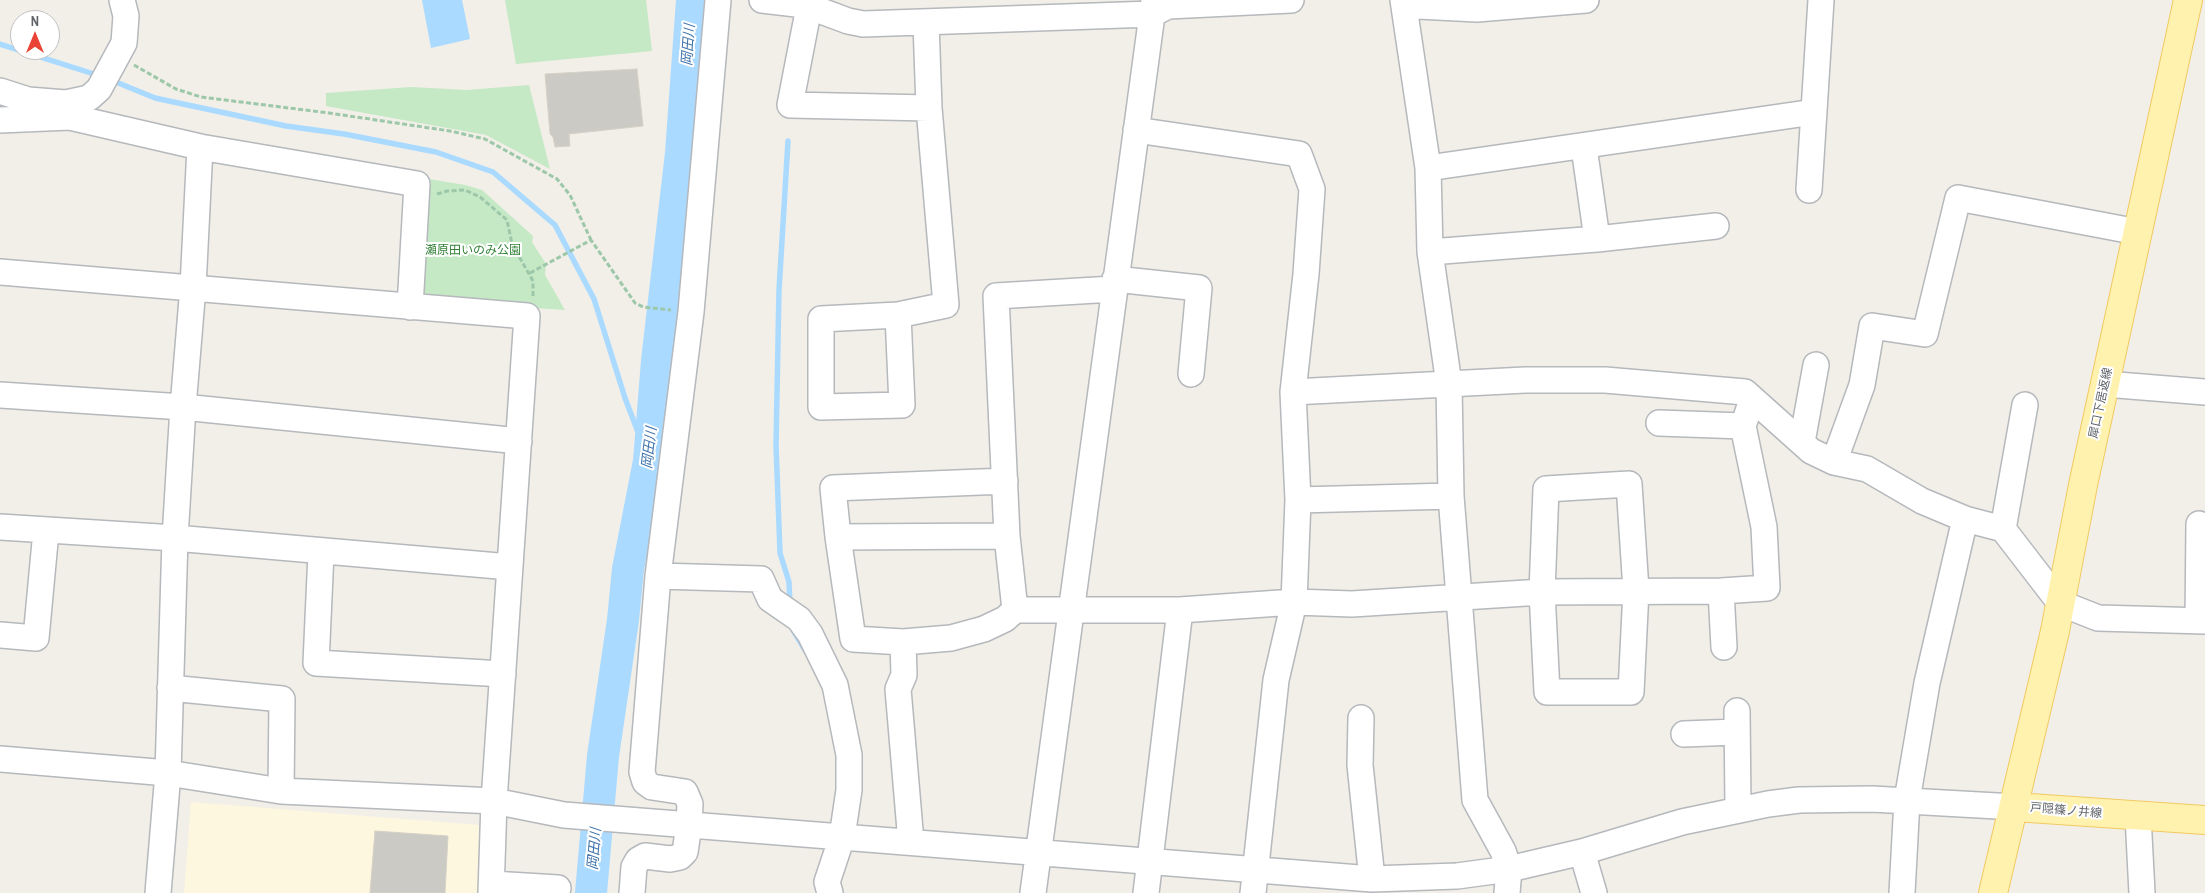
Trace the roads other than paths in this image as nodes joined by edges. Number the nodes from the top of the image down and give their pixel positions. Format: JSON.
{"nodes":[{"id":1,"x":122,"y":0,"type":"edge"},
{"id":2,"x":718,"y":0,"type":"edge"},
{"id":3,"x":762,"y":0,"type":"edge"},
{"id":4,"x":1291,"y":0,"type":"edge"},
{"id":5,"x":1404,"y":0,"type":"edge"},
{"id":6,"x":1409,"y":0,"type":"edge"},
{"id":7,"x":1586,"y":0,"type":"edge"},
{"id":8,"x":1821,"y":0,"type":"edge"},
{"id":9,"x":2188,"y":0,"type":"edge"},
{"id":10,"x":809,"y":7,"type":"junction"},
{"id":11,"x":1153,"y":7,"type":"edge"},
{"id":12,"x":833,"y":8,"type":"edge"},
{"id":13,"x":926,"y":23,"type":"junction"},
{"id":14,"x":0,"y":91,"type":"edge"},
{"id":15,"x":929,"y":108,"type":"junction"},
{"id":16,"x":1814,"y":112,"type":"junction"},
{"id":17,"x":0,"y":120,"type":"edge"},
{"id":18,"x":1136,"y":130,"type":"junction"},
{"id":19,"x":1584,"y":146,"type":"junction"},
{"id":20,"x":200,"y":147,"type":"junction"},
{"id":21,"x":1428,"y":168,"type":"junction"},
{"id":22,"x":1809,"y":190,"type":"dead end"},
{"id":23,"x":1716,"y":226,"type":"dead end"},
{"id":24,"x":2138,"y":232,"type":"junction"},
{"id":25,"x":1597,"y":239,"type":"junction"},
{"id":26,"x":1430,"y":252,"type":"junction"},
{"id":27,"x":0,"y":272,"type":"edge"},
{"id":28,"x":1114,"y":284,"type":"junction"},
{"id":29,"x":193,"y":287,"type":"junction"},
{"id":30,"x":410,"y":307,"type":"junction"},
{"id":31,"x":898,"y":315,"type":"junction"},
{"id":32,"x":1816,"y":366,"type":"dead end"},
{"id":33,"x":1191,"y":374,"type":"dead end"},
{"id":34,"x":1449,"y":384,"type":"junction"},
{"id":35,"x":2105,"y":384,"type":"junction"},
{"id":36,"x":1293,"y":392,"type":"junction"},
{"id":37,"x":2205,"y":392,"type":"edge"},
{"id":38,"x":0,"y":396,"type":"edge"},
{"id":39,"x":1752,"y":400,"type":"junction"},
{"id":40,"x":2025,"y":406,"type":"dead end"},
{"id":41,"x":183,"y":407,"type":"junction"},
{"id":42,"x":1659,"y":423,"type":"dead end"},
{"id":43,"x":1743,"y":426,"type":"junction"},
{"id":44,"x":519,"y":441,"type":"junction"},
{"id":45,"x":1802,"y":442,"type":"junction"},
{"id":46,"x":1834,"y":462,"type":"junction"},
{"id":47,"x":1005,"y":481,"type":"junction"},
{"id":48,"x":1451,"y":496,"type":"junction"},
{"id":49,"x":1298,"y":500,"type":"junction"},
{"id":50,"x":1965,"y":519,"type":"junction"},
{"id":51,"x":2199,"y":524,"type":"dead end"},
{"id":52,"x":0,"y":527,"type":"edge"},
{"id":53,"x":2003,"y":529,"type":"junction"},
{"id":54,"x":46,"y":531,"type":"junction"},
{"id":55,"x":1007,"y":536,"type":"junction"},
{"id":56,"x":838,"y":537,"type":"junction"},
{"id":57,"x":175,"y":538,"type":"junction"},
{"id":58,"x":321,"y":553,"type":"junction"},
{"id":59,"x":510,"y":567,"type":"junction"},
{"id":60,"x":658,"y":576,"type":"junction"},
{"id":61,"x":1636,"y":590,"type":"junction"},
{"id":62,"x":1721,"y":591,"type":"junction"},
{"id":63,"x":1542,"y":592,"type":"junction"},
{"id":64,"x":1458,"y":597,"type":"junction"},
{"id":65,"x":1294,"y":602,"type":"junction"},
{"id":66,"x":2060,"y":604,"type":"junction"},
{"id":67,"x":1015,"y":610,"type":"junction"},
{"id":68,"x":1180,"y":610,"type":"junction"},
{"id":69,"x":1070,"y":611,"type":"junction"},
{"id":70,"x":2201,"y":621,"type":"edge"},
{"id":71,"x":810,"y":634,"type":"junction"},
{"id":72,"x":0,"y":635,"type":"edge"},
{"id":73,"x":853,"y":639,"type":"junction"},
{"id":74,"x":903,"y":642,"type":"junction"},
{"id":75,"x":1724,"y":647,"type":"dead end"},
{"id":76,"x":503,"y":674,"type":"junction"},
{"id":77,"x":170,"y":688,"type":"junction"},
{"id":78,"x":1361,"y":718,"type":"dead end"},
{"id":79,"x":1684,"y":734,"type":"dead end"},
{"id":80,"x":0,"y":760,"type":"edge"},
{"id":81,"x":168,"y":773,"type":"junction"},
{"id":82,"x":281,"y":791,"type":"junction"},
{"id":83,"x":1907,"y":800,"type":"junction"},
{"id":84,"x":494,"y":801,"type":"junction"},
{"id":85,"x":2015,"y":807,"type":"junction"},
{"id":86,"x":1738,"y":809,"type":"junction"},
{"id":87,"x":2138,"y":816,"type":"junction"},
{"id":88,"x":2205,"y":820,"type":"edge"},
{"id":89,"x":689,"y":825,"type":"junction"},
{"id":90,"x":842,"y":837,"type":"junction"},
{"id":91,"x":911,"y":842,"type":"junction"},
{"id":92,"x":1039,"y":852,"type":"junction"},
{"id":93,"x":1582,"y":852,"type":"junction"},
{"id":94,"x":1150,"y":862,"type":"junction"},
{"id":95,"x":1508,"y":881,"type":"edge"},
{"id":96,"x":1254,"y":882,"type":"edge"},
{"id":97,"x":1364,"y":883,"type":"edge"},
{"id":98,"x":558,"y":888,"type":"dead end"},
{"id":99,"x":491,"y":889,"type":"edge"},
{"id":100,"x":158,"y":893,"type":"edge"},
{"id":101,"x":632,"y":893,"type":"edge"},
{"id":102,"x":830,"y":893,"type":"edge"},
{"id":103,"x":1034,"y":893,"type":"edge"},
{"id":104,"x":1146,"y":893,"type":"edge"},
{"id":105,"x":1594,"y":893,"type":"edge"},
{"id":106,"x":1902,"y":893,"type":"edge"},
{"id":107,"x":1993,"y":893,"type":"edge"},
{"id":108,"x":2142,"y":893,"type":"edge"}],
"edges":[{"from":1,"to":14,"type":"street"},
{"from":2,"to":60,"type":"street"},
{"from":3,"to":10,"type":"street"},
{"from":4,"to":11,"type":"street"},
{"from":5,"to":21,"type":"street"},
{"from":6,"to":7,"type":"street"},
{"from":8,"to":16,"type":"street"},
{"from":9,"to":24,"type":"main road","name":"犀口下居返線"},
{"from":10,"to":12,"type":"street"},
{"from":10,"to":15,"type":"street"},
{"from":11,"to":13,"type":"street"},
{"from":11,"to":18,"type":"street"},
{"from":12,"to":13,"type":"street"},
{"from":13,"to":15,"type":"street"},
{"from":15,"to":31,"type":"street"},
{"from":16,"to":19,"type":"street"},
{"from":16,"to":22,"type":"street"},
{"from":17,"to":20,"type":"street"},
{"from":18,"to":28,"type":"street"},
{"from":18,"to":36,"type":"street"},
{"from":19,"to":21,"type":"street"},
{"from":19,"to":25,"type":"street"},
{"from":20,"to":29,"type":"street"},
{"from":20,"to":30,"type":"street"},
{"from":21,"to":26,"type":"street"},
{"from":23,"to":25,"type":"street"},
{"from":24,"to":35,"type":"main road","name":"犀口下居返線"},
{"from":24,"to":46,"type":"street"},
{"from":25,"to":26,"type":"street"},
{"from":26,"to":34,"type":"street"},
{"from":27,"to":29,"type":"street"},
{"from":28,"to":33,"type":"street"},
{"from":28,"to":47,"type":"street"},
{"from":28,"to":69,"type":"street"},
{"from":29,"to":30,"type":"street"},
{"from":29,"to":41,"type":"street"},
{"from":30,"to":44,"type":"street"},
{"from":31,"to":31,"type":"street"},
{"from":32,"to":45,"type":"street"},
{"from":34,"to":36,"type":"street"},
{"from":34,"to":39,"type":"street"},
{"from":34,"to":48,"type":"street"},
{"from":35,"to":37,"type":"street"},
{"from":35,"to":66,"type":"main road","name":"犀口下居返線"},
{"from":36,"to":49,"type":"street"},
{"from":38,"to":41,"type":"street"},
{"from":39,"to":43,"type":"street"},
{"from":39,"to":45,"type":"street"},
{"from":40,"to":53,"type":"street"},
{"from":41,"to":44,"type":"street"},
{"from":41,"to":57,"type":"street"},
{"from":42,"to":43,"type":"street"},
{"from":43,"to":62,"type":"street"},
{"from":44,"to":59,"type":"street"},
{"from":45,"to":46,"type":"street"},
{"from":46,"to":50,"type":"street"},
{"from":47,"to":55,"type":"street"},
{"from":47,"to":56,"type":"street"},
{"from":48,"to":49,"type":"street"},
{"from":48,"to":64,"type":"street"},
{"from":49,"to":65,"type":"street"},
{"from":50,"to":53,"type":"street"},
{"from":50,"to":83,"type":"street"},
{"from":51,"to":70,"type":"street"},
{"from":52,"to":54,"type":"street"},
{"from":53,"to":66,"type":"street"},
{"from":54,"to":57,"type":"street"},
{"from":54,"to":72,"type":"street"},
{"from":55,"to":56,"type":"street"},
{"from":55,"to":67,"type":"street"},
{"from":56,"to":73,"type":"street"},
{"from":57,"to":58,"type":"street"},
{"from":57,"to":77,"type":"street"},
{"from":58,"to":59,"type":"street"},
{"from":58,"to":76,"type":"street"},
{"from":59,"to":76,"type":"street"},
{"from":60,"to":71,"type":"street"},
{"from":60,"to":89,"type":"street"},
{"from":61,"to":62,"type":"street"},
{"from":61,"to":63,"type":"street"},
{"from":61,"to":63,"type":"street"},
{"from":61,"to":63,"type":"street"},
{"from":62,"to":75,"type":"street"},
{"from":63,"to":64,"type":"street"},
{"from":64,"to":65,"type":"street"},
{"from":64,"to":95,"type":"street"},
{"from":65,"to":68,"type":"street"},
{"from":65,"to":96,"type":"street"},
{"from":66,"to":70,"type":"street"},
{"from":66,"to":85,"type":"main road","name":"犀口下居返線"},
{"from":67,"to":69,"type":"street"},
{"from":67,"to":74,"type":"street"},
{"from":68,"to":69,"type":"street"},
{"from":68,"to":94,"type":"street"},
{"from":69,"to":92,"type":"street"},
{"from":71,"to":73,"type":"street"},
{"from":71,"to":90,"type":"street"},
{"from":73,"to":74,"type":"street"},
{"from":74,"to":91,"type":"street"},
{"from":76,"to":84,"type":"street"},
{"from":77,"to":81,"type":"street"},
{"from":77,"to":82,"type":"street"},
{"from":78,"to":97,"type":"street"},
{"from":79,"to":86,"type":"street"},
{"from":80,"to":81,"type":"street"},
{"from":81,"to":82,"type":"street"},
{"from":81,"to":100,"type":"street"},
{"from":82,"to":84,"type":"street"},
{"from":83,"to":85,"type":"street"},
{"from":83,"to":86,"type":"street"},
{"from":83,"to":106,"type":"street"},
{"from":84,"to":89,"type":"street"},
{"from":84,"to":99,"type":"street"},
{"from":85,"to":87,"type":"main road","name":"戸隠篠ノ井線"},
{"from":85,"to":107,"type":"main road","name":"戸隠篠ノ井線"},
{"from":86,"to":93,"type":"street"},
{"from":87,"to":88,"type":"main road","name":"戸隠篠ノ井線"},
{"from":87,"to":108,"type":"street"},
{"from":89,"to":90,"type":"street"},
{"from":89,"to":101,"type":"street"},
{"from":90,"to":91,"type":"street"},
{"from":90,"to":102,"type":"street"},
{"from":91,"to":92,"type":"street"},
{"from":92,"to":94,"type":"street"},
{"from":92,"to":103,"type":"street"},
{"from":93,"to":95,"type":"street"},
{"from":93,"to":105,"type":"street"},
{"from":94,"to":96,"type":"street"},
{"from":94,"to":104,"type":"street"},
{"from":95,"to":97,"type":"street"},
{"from":96,"to":97,"type":"street"},
{"from":98,"to":99,"type":"street"}]}
